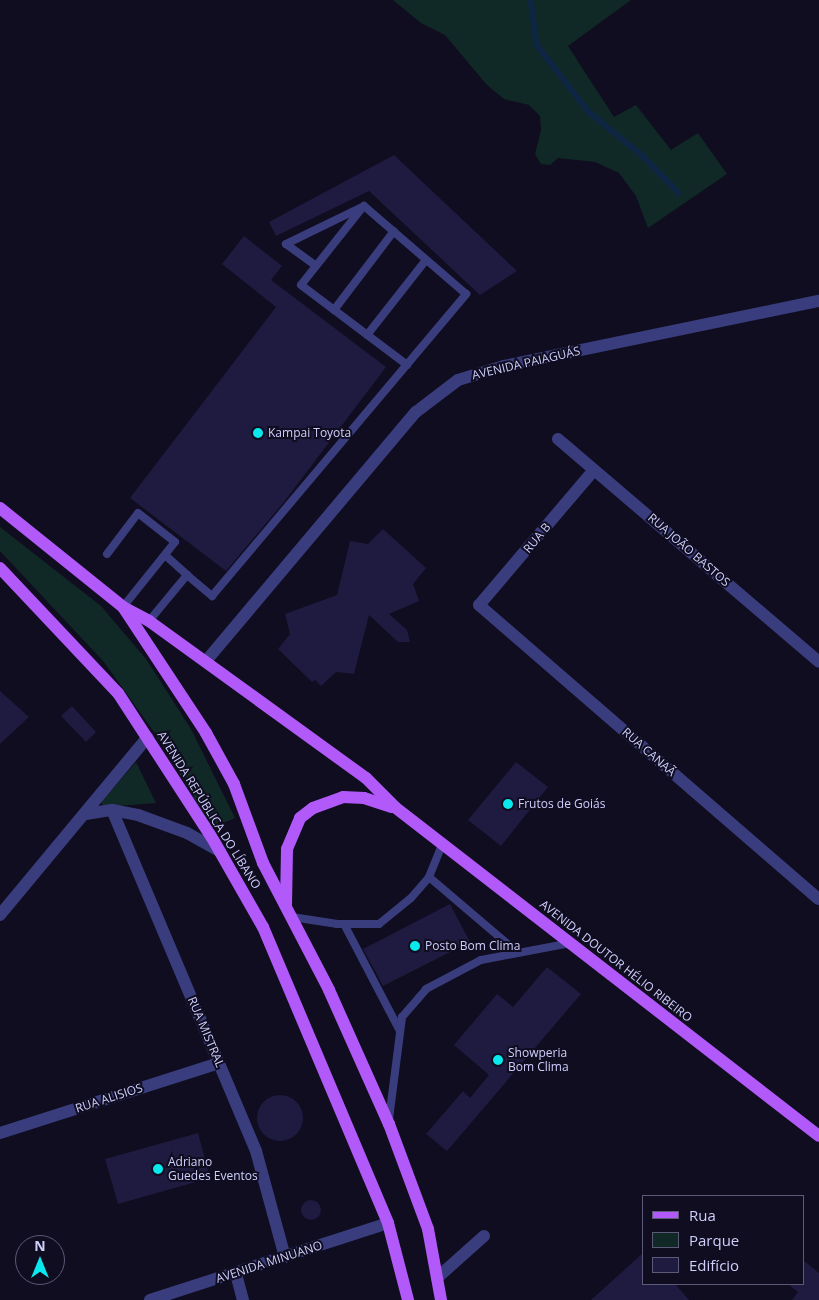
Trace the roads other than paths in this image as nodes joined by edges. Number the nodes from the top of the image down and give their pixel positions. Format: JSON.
{"nodes":[{"id":1,"x":364,"y":206,"type":"junction"},
{"id":2,"x":394,"y":231,"type":"junction"},
{"id":3,"x":426,"y":260,"type":"junction"},
{"id":4,"x":316,"y":266,"type":"junction"},
{"id":5,"x":819,"y":301,"type":"edge"},
{"id":6,"x":334,"y":310,"type":"junction"},
{"id":7,"x":367,"y":335,"type":"junction"},
{"id":8,"x":407,"y":365,"type":"junction"},
{"id":9,"x":558,"y":439,"type":"dead end"},
{"id":10,"x":594,"y":470,"type":"junction"},
{"id":11,"x":0,"y":508,"type":"edge"},
{"id":12,"x":107,"y":554,"type":"dead end"},
{"id":13,"x":164,"y":555,"type":"junction"},
{"id":14,"x":0,"y":568,"type":"edge"},
{"id":15,"x":187,"y":575,"type":"junction"},
{"id":16,"x":479,"y":605,"type":"joint"},
{"id":17,"x":123,"y":608,"type":"junction"},
{"id":18,"x":149,"y":620,"type":"junction"},
{"id":19,"x":206,"y":661,"type":"junction"},
{"id":20,"x":819,"y":662,"type":"edge"},
{"id":21,"x":148,"y":737,"type":"junction"},
{"id":22,"x":396,"y":808,"type":"junction"},
{"id":23,"x":112,"y":810,"type":"junction"},
{"id":24,"x":86,"y":814,"type":"junction"},
{"id":25,"x":443,"y":843,"type":"junction"},
{"id":26,"x":220,"y":851,"type":"junction"},
{"id":27,"x":429,"y":877,"type":"junction"},
{"id":28,"x":819,"y":899,"type":"edge"},
{"id":29,"x":289,"y":911,"type":"junction"},
{"id":30,"x":0,"y":914,"type":"edge"},
{"id":31,"x":344,"y":924,"type":"junction"},
{"id":32,"x":572,"y":943,"type":"junction"},
{"id":33,"x":517,"y":952,"type":"junction"},
{"id":34,"x":400,"y":1031,"type":"junction"},
{"id":35,"x":219,"y":1063,"type":"junction"},
{"id":36,"x":388,"y":1124,"type":"junction"},
{"id":37,"x":0,"y":1132,"type":"edge"},
{"id":38,"x":819,"y":1136,"type":"edge"},
{"id":39,"x":388,"y":1222,"type":"junction"},
{"id":40,"x":484,"y":1236,"type":"dead end"},
{"id":41,"x":285,"y":1257,"type":"junction"},
{"id":42,"x":236,"y":1274,"type":"junction"},
{"id":43,"x":437,"y":1278,"type":"junction"},
{"id":44,"x":150,"y":1300,"type":"edge"},
{"id":45,"x":243,"y":1300,"type":"edge"},
{"id":46,"x":408,"y":1300,"type":"edge"},
{"id":47,"x":441,"y":1300,"type":"edge"}],
"edges":[{"from":1,"to":2,"type":"lane"},
{"from":1,"to":4,"type":"lane"},
{"from":1,"to":4,"type":"lane"},
{"from":2,"to":3,"type":"lane"},
{"from":2,"to":6,"type":"lane"},
{"from":3,"to":7,"type":"lane"},
{"from":3,"to":8,"type":"lane"},
{"from":4,"to":6,"type":"lane"},
{"from":5,"to":19,"type":"street","name":"AVENIDA PAIAGUÁS"},
{"from":6,"to":7,"type":"lane"},
{"from":7,"to":8,"type":"lane"},
{"from":8,"to":15,"type":"lane"},
{"from":9,"to":10,"type":"street","name":"RUA JOÃO BASTOS"},
{"from":10,"to":16,"type":"street","name":"RUA B"},
{"from":10,"to":20,"type":"street","name":"RUA JOÃO BASTOS"},
{"from":11,"to":17,"type":"main road"},
{"from":12,"to":13,"type":"lane"},
{"from":13,"to":15,"type":"lane"},
{"from":13,"to":17,"type":"lane"},
{"from":14,"to":21,"type":"main road","name":"AVENIDA REPÚBLICA DO LÍBANO"},
{"from":15,"to":18,"type":"lane"},
{"from":16,"to":28,"type":"street","name":"RUA CANAÃ"},
{"from":17,"to":18,"type":"main road"},
{"from":17,"to":29,"type":"main road"},
{"from":18,"to":19,"type":"main road"},
{"from":19,"to":22,"type":"main road"},
{"from":21,"to":24,"type":"street"},
{"from":21,"to":26,"type":"main road","name":"AVENIDA REPÚBLICA DO LÍBANO"},
{"from":22,"to":25,"type":"main road","name":"AVENIDA DOUTOR HÉLIO RIBEIRO"},
{"from":22,"to":29,"type":"main road"},
{"from":23,"to":24,"type":"street"},
{"from":23,"to":26,"type":"street"},
{"from":23,"to":35,"type":"street","name":"RUA MISTRAL"},
{"from":24,"to":30,"type":"street"},
{"from":25,"to":27,"type":"lane"},
{"from":25,"to":32,"type":"main road","name":"AVENIDA DOUTOR HÉLIO RIBEIRO"},
{"from":26,"to":39,"type":"main road","name":"AVENIDA REPÚBLICA DO LÍBANO"},
{"from":27,"to":31,"type":"lane"},
{"from":27,"to":33,"type":"lane"},
{"from":29,"to":31,"type":"lane"},
{"from":29,"to":36,"type":"main road"},
{"from":31,"to":34,"type":"lane"},
{"from":32,"to":33,"type":"lane"},
{"from":32,"to":38,"type":"main road","name":"AVENIDA DOUTOR HÉLIO RIBEIRO"},
{"from":33,"to":34,"type":"lane"},
{"from":34,"to":36,"type":"lane"},
{"from":35,"to":37,"type":"street","name":"RUA ALISIOS"},
{"from":35,"to":41,"type":"street","name":"RUA MISTRAL"},
{"from":36,"to":43,"type":"main road"},
{"from":39,"to":41,"type":"street","name":"AVENIDA MINUANO"},
{"from":39,"to":46,"type":"main road","name":"AVENIDA REPÚBLICA DO LÍBANO"},
{"from":40,"to":43,"type":"street"},
{"from":41,"to":42,"type":"street","name":"AVENIDA MINUANO"},
{"from":42,"to":44,"type":"street","name":"AVENIDA MINUANO"},
{"from":42,"to":45,"type":"street"},
{"from":43,"to":47,"type":"main road"}]}
